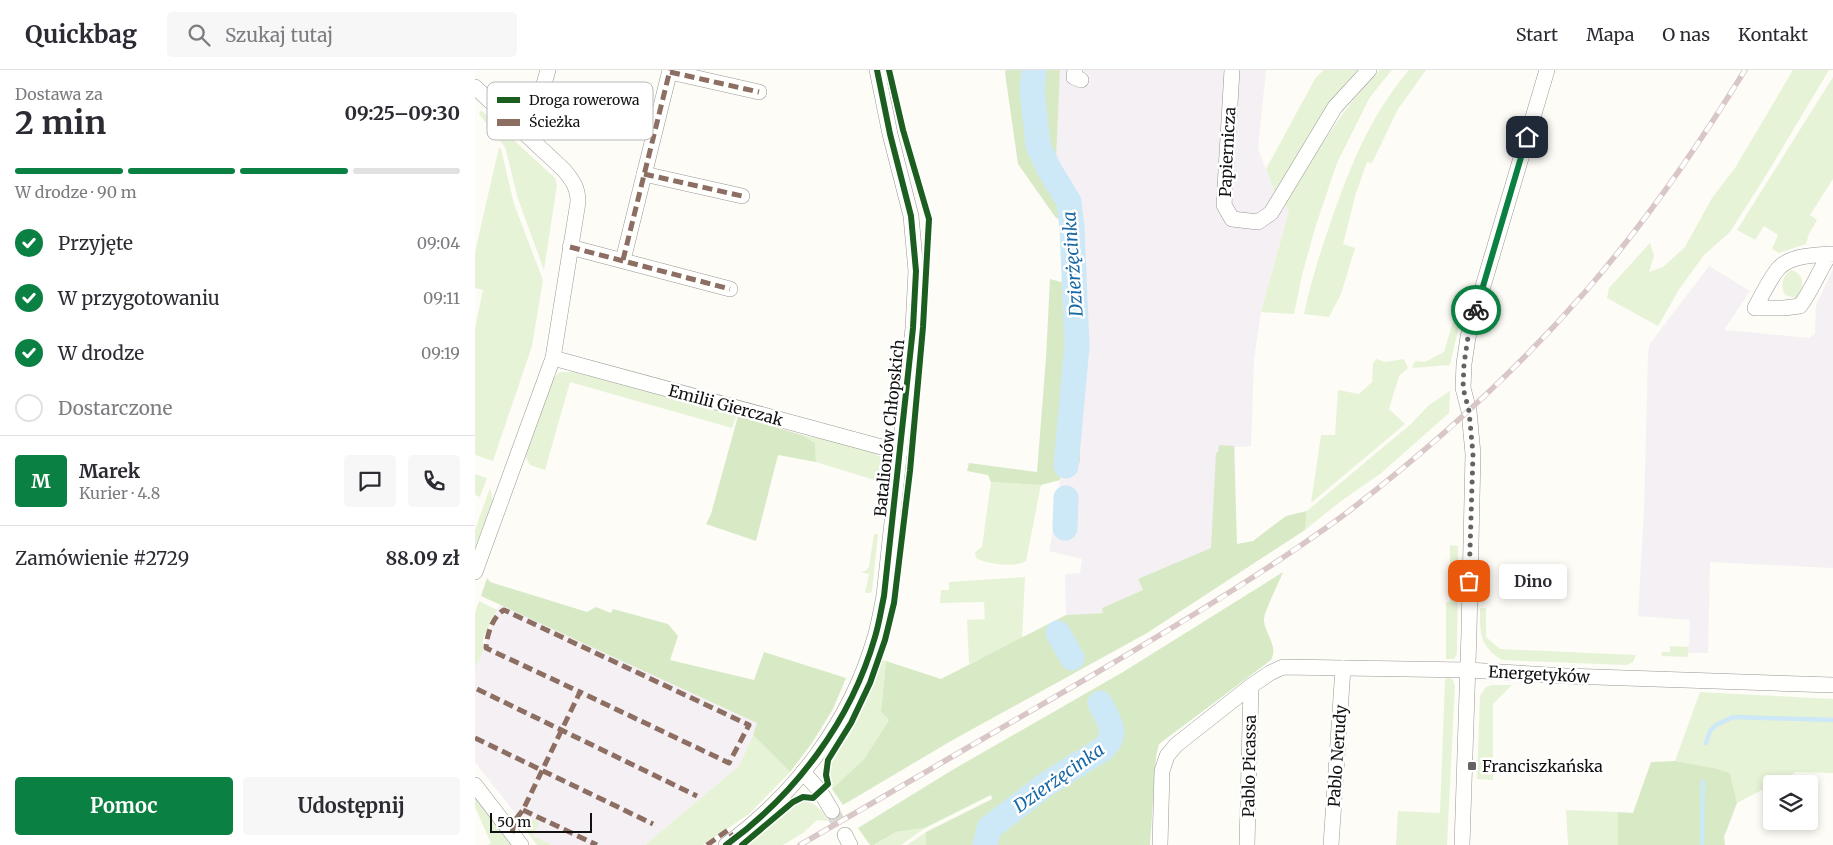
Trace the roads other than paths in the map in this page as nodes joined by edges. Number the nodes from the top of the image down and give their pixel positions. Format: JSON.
{"nodes":[{"id":1,"x":877,"y":70,"type":"edge"},
{"id":2,"x":1232,"y":70,"type":"edge"},
{"id":3,"x":1369,"y":70,"type":"edge"},
{"id":4,"x":1547,"y":70,"type":"edge"},
{"id":5,"x":670,"y":71,"type":"edge"},
{"id":6,"x":475,"y":87,"type":"edge"},
{"id":7,"x":759,"y":92,"type":"dead end"},
{"id":8,"x":487,"y":98,"type":"edge"},
{"id":9,"x":653,"y":138,"type":"edge"},
{"id":10,"x":532,"y":140,"type":"edge"},
{"id":11,"x":653,"y":140,"type":"edge"},
{"id":12,"x":644,"y":174,"type":"junction"},
{"id":13,"x":742,"y":196,"type":"dead end"},
{"id":14,"x":570,"y":247,"type":"junction"},
{"id":15,"x":1832,"y":254,"type":"edge"},
{"id":16,"x":623,"y":260,"type":"junction"},
{"id":17,"x":729,"y":289,"type":"dead end"},
{"id":18,"x":553,"y":358,"type":"junction"},
{"id":19,"x":900,"y":452,"type":"junction"},
{"id":20,"x":475,"y":572,"type":"edge"},
{"id":21,"x":1343,"y":668,"type":"junction"},
{"id":22,"x":1468,"y":670,"type":"junction"},
{"id":23,"x":1833,"y":685,"type":"edge"},
{"id":24,"x":1251,"y":686,"type":"junction"},
{"id":25,"x":803,"y":772,"type":"junction"},
{"id":26,"x":475,"y":785,"type":"edge"},
{"id":27,"x":832,"y":811,"type":"tunnel mouth"},
{"id":28,"x":521,"y":845,"type":"edge"},
{"id":29,"x":726,"y":845,"type":"edge"},
{"id":30,"x":1160,"y":845,"type":"edge"},
{"id":31,"x":1247,"y":845,"type":"edge"},
{"id":32,"x":1331,"y":845,"type":"edge"},
{"id":33,"x":1462,"y":845,"type":"edge"}],
"edges":[{"from":1,"to":19,"type":"street","name":"Batalionów Chłopskich"},
{"from":2,"to":3,"type":"street","name":"Papiernicza"},
{"from":4,"to":22,"type":"street"},
{"from":5,"to":7,"type":"street"},
{"from":5,"to":9,"type":"street"},
{"from":6,"to":8,"type":"street"},
{"from":10,"to":14,"type":"street"},
{"from":11,"to":12,"type":"street"},
{"from":12,"to":13,"type":"street"},
{"from":12,"to":16,"type":"street"},
{"from":14,"to":16,"type":"street"},
{"from":14,"to":18,"type":"street"},
{"from":15,"to":15,"type":"street"},
{"from":16,"to":17,"type":"street"},
{"from":18,"to":19,"type":"street","name":"Emilii Gierczak"},
{"from":18,"to":20,"type":"street"},
{"from":19,"to":25,"type":"street","name":"Batalionów Chłopskich"},
{"from":21,"to":22,"type":"street","name":"Energetyków"},
{"from":21,"to":24,"type":"street","name":"Energetyków"},
{"from":21,"to":32,"type":"street","name":"Pablo Nerudy"},
{"from":22,"to":23,"type":"street","name":"Energetyków"},
{"from":22,"to":33,"type":"street"},
{"from":24,"to":30,"type":"street","name":"Energetyków"},
{"from":24,"to":31,"type":"street","name":"Pablo Picassa"},
{"from":25,"to":27,"type":"street"},
{"from":25,"to":29,"type":"street","name":"Batalionów Chłopskich"},
{"from":26,"to":28,"type":"street"}]}
